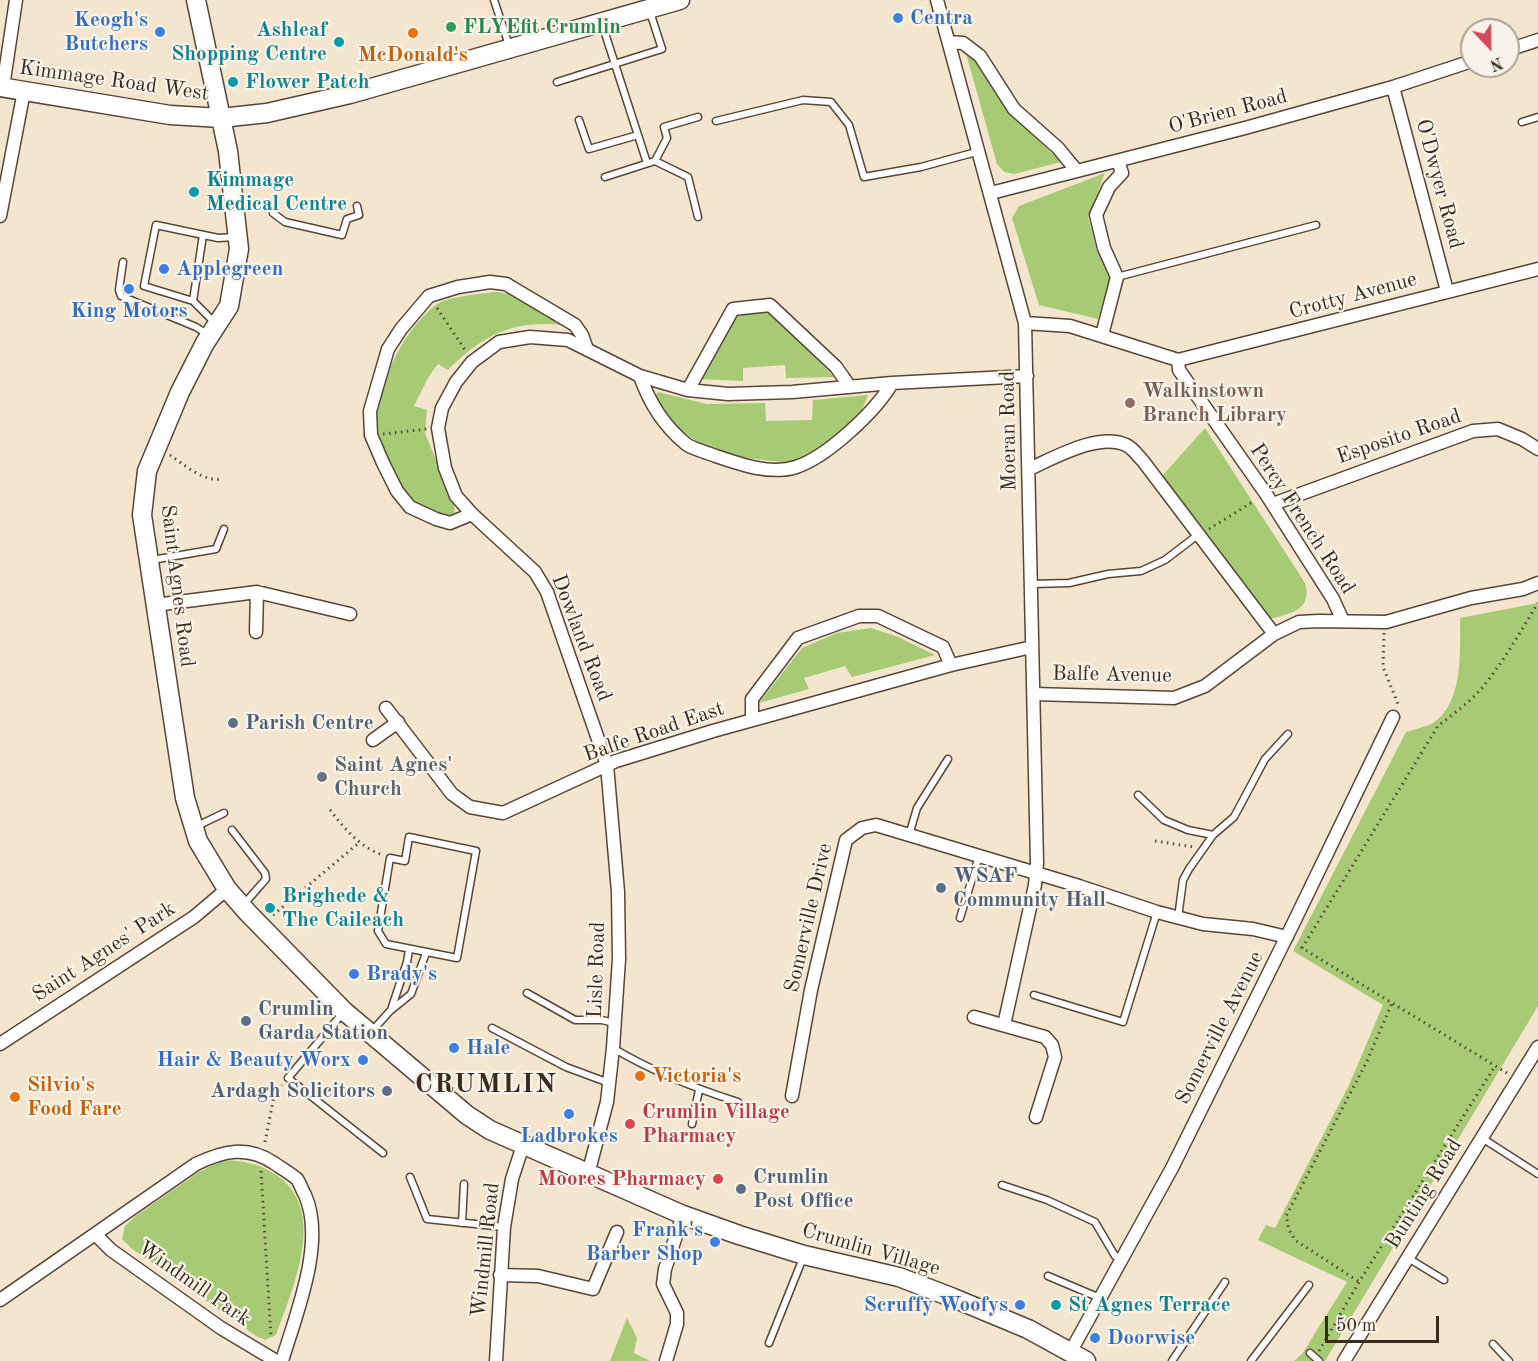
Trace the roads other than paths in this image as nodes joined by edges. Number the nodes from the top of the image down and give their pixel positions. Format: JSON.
{"nodes":[{"id":1,"x":16,"y":0,"type":"edge"},
{"id":2,"x":196,"y":0,"type":"edge"},
{"id":3,"x":494,"y":0,"type":"edge"},
{"id":4,"x":680,"y":0,"type":"edge"},
{"id":5,"x":937,"y":0,"type":"edge"},
{"id":6,"x":649,"y":9,"type":"junction"},
{"id":7,"x":602,"y":24,"type":"junction"},
{"id":8,"x":1538,"y":40,"type":"edge"},
{"id":9,"x":949,"y":42,"type":"junction"},
{"id":10,"x":1520,"y":46,"type":"edge"},
{"id":11,"x":510,"y":49,"type":"junction"},
{"id":12,"x":615,"y":64,"type":"junction"},
{"id":13,"x":1460,"y":65,"type":"edge"},
{"id":14,"x":557,"y":82,"type":"dead end"},
{"id":15,"x":2,"y":87,"type":"edge"},
{"id":16,"x":1393,"y":87,"type":"junction"},
{"id":17,"x":24,"y":91,"type":"junction"},
{"id":18,"x":698,"y":117,"type":"dead end"},
{"id":19,"x":1538,"y":117,"type":"edge"},
{"id":20,"x":221,"y":118,"type":"junction"},
{"id":21,"x":579,"y":120,"type":"dead end"},
{"id":22,"x":716,"y":121,"type":"dead end"},
{"id":23,"x":1522,"y":122,"type":"dead end"},
{"id":24,"x":638,"y":135,"type":"junction"},
{"id":25,"x":980,"y":151,"type":"junction"},
{"id":26,"x":655,"y":160,"type":"junction"},
{"id":27,"x":1118,"y":160,"type":"junction"},
{"id":28,"x":647,"y":163,"type":"junction"},
{"id":29,"x":1076,"y":170,"type":"junction"},
{"id":30,"x":604,"y":177,"type":"dead end"},
{"id":31,"x":991,"y":194,"type":"junction"},
{"id":32,"x":357,"y":206,"type":"dead end"},
{"id":33,"x":273,"y":213,"type":"dead end"},
{"id":34,"x":0,"y":216,"type":"edge"},
{"id":35,"x":698,"y":218,"type":"dead end"},
{"id":36,"x":1316,"y":225,"type":"dead end"},
{"id":37,"x":203,"y":235,"type":"junction"},
{"id":38,"x":238,"y":237,"type":"junction"},
{"id":39,"x":123,"y":262,"type":"dead end"},
{"id":40,"x":1538,"y":269,"type":"edge"},
{"id":41,"x":1117,"y":277,"type":"junction"},
{"id":42,"x":1447,"y":291,"type":"junction"},
{"id":43,"x":193,"y":301,"type":"junction"},
{"id":44,"x":1025,"y":322,"type":"junction"},
{"id":45,"x":213,"y":330,"type":"junction"},
{"id":46,"x":1101,"y":335,"type":"junction"},
{"id":47,"x":587,"y":349,"type":"junction"},
{"id":48,"x":1178,"y":360,"type":"junction"},
{"id":49,"x":640,"y":376,"type":"junction"},
{"id":50,"x":1027,"y":376,"type":"junction"},
{"id":51,"x":892,"y":383,"type":"junction"},
{"id":52,"x":850,"y":387,"type":"junction"},
{"id":53,"x":688,"y":390,"type":"junction"},
{"id":54,"x":1538,"y":449,"type":"edge"},
{"id":55,"x":1029,"y":469,"type":"junction"},
{"id":56,"x":1269,"y":499,"type":"junction"},
{"id":57,"x":472,"y":514,"type":"junction"},
{"id":58,"x":224,"y":529,"type":"dead end"},
{"id":59,"x":1200,"y":534,"type":"junction"},
{"id":60,"x":148,"y":561,"type":"junction"},
{"id":61,"x":1538,"y":583,"type":"edge"},
{"id":62,"x":1032,"y":585,"type":"junction"},
{"id":63,"x":257,"y":592,"type":"junction"},
{"id":64,"x":155,"y":605,"type":"junction"},
{"id":65,"x":351,"y":614,"type":"dead end"},
{"id":66,"x":1343,"y":621,"type":"junction"},
{"id":67,"x":256,"y":632,"type":"dead end"},
{"id":68,"x":1274,"y":634,"type":"junction"},
{"id":69,"x":1032,"y":647,"type":"junction"},
{"id":70,"x":951,"y":665,"type":"junction"},
{"id":71,"x":1034,"y":694,"type":"junction"},
{"id":72,"x":386,"y":708,"type":"dead end"},
{"id":73,"x":1393,"y":717,"type":"road end"},
{"id":74,"x":752,"y":720,"type":"junction"},
{"id":75,"x":398,"y":722,"type":"junction"},
{"id":76,"x":1288,"y":734,"type":"dead end"},
{"id":77,"x":374,"y":740,"type":"dead end"},
{"id":78,"x":948,"y":759,"type":"dead end"},
{"id":79,"x":607,"y":765,"type":"junction"},
{"id":80,"x":1138,"y":795,"type":"dead end"},
{"id":81,"x":224,"y":813,"type":"dead end"},
{"id":82,"x":194,"y":828,"type":"junction"},
{"id":83,"x":232,"y":830,"type":"dead end"},
{"id":84,"x":909,"y":835,"type":"junction"},
{"id":85,"x":1213,"y":836,"type":"junction"},
{"id":86,"x":979,"y":856,"type":"junction"},
{"id":87,"x":1036,"y":873,"type":"junction"},
{"id":88,"x":226,"y":889,"type":"junction"},
{"id":89,"x":242,"y":906,"type":"junction"},
{"id":90,"x":1157,"y":912,"type":"junction"},
{"id":91,"x":960,"y":918,"type":"dead end"},
{"id":92,"x":1178,"y":918,"type":"junction"},
{"id":93,"x":1287,"y":937,"type":"junction"},
{"id":94,"x":409,"y":950,"type":"junction"},
{"id":95,"x":426,"y":953,"type":"junction"},
{"id":96,"x":527,"y":993,"type":"dead end"},
{"id":97,"x":1034,"y":995,"type":"dead end"},
{"id":98,"x":344,"y":1011,"type":"junction"},
{"id":99,"x":390,"y":1011,"type":"junction"},
{"id":100,"x":974,"y":1017,"type":"dead end"},
{"id":101,"x":615,"y":1023,"type":"junction"},
{"id":102,"x":1004,"y":1025,"type":"junction"},
{"id":103,"x":492,"y":1028,"type":"dead end"},
{"id":104,"x":370,"y":1034,"type":"junction"},
{"id":105,"x":0,"y":1044,"type":"edge"},
{"id":106,"x":1538,"y":1047,"type":"edge"},
{"id":107,"x":613,"y":1048,"type":"junction"},
{"id":108,"x":609,"y":1083,"type":"junction"},
{"id":109,"x":699,"y":1090,"type":"junction"},
{"id":110,"x":792,"y":1096,"type":"dead end"},
{"id":111,"x":732,"y":1111,"type":"dead end"},
{"id":112,"x":1036,"y":1117,"type":"dead end"},
{"id":113,"x":692,"y":1124,"type":"dead end"},
{"id":114,"x":1482,"y":1138,"type":"junction"},
{"id":115,"x":523,"y":1145,"type":"junction"},
{"id":116,"x":383,"y":1153,"type":"dead end"},
{"id":117,"x":588,"y":1174,"type":"junction"},
{"id":118,"x":1538,"y":1174,"type":"edge"},
{"id":119,"x":410,"y":1177,"type":"dead end"},
{"id":120,"x":464,"y":1184,"type":"dead end"},
{"id":121,"x":1002,"y":1185,"type":"dead end"},
{"id":122,"x":683,"y":1215,"type":"junction"},
{"id":123,"x":462,"y":1223,"type":"junction"},
{"id":124,"x":504,"y":1227,"type":"junction"},
{"id":125,"x":617,"y":1232,"type":"dead end"},
{"id":126,"x":95,"y":1234,"type":"junction"},
{"id":127,"x":804,"y":1255,"type":"junction"},
{"id":128,"x":1122,"y":1258,"type":"junction"},
{"id":129,"x":1408,"y":1258,"type":"junction"},
{"id":130,"x":500,"y":1275,"type":"junction"},
{"id":131,"x":1048,"y":1276,"type":"dead end"},
{"id":132,"x":1444,"y":1280,"type":"dead end"},
{"id":133,"x":1225,"y":1282,"type":"dead end"},
{"id":134,"x":1309,"y":1285,"type":"dead end"},
{"id":135,"x":1100,"y":1298,"type":"junction"},
{"id":136,"x":0,"y":1300,"type":"edge"},
{"id":137,"x":769,"y":1343,"type":"dead end"},
{"id":138,"x":1493,"y":1344,"type":"dead end"},
{"id":139,"x":1310,"y":1353,"type":"dead end"},
{"id":140,"x":1079,"y":1356,"type":"edge"},
{"id":141,"x":276,"y":1361,"type":"edge"},
{"id":142,"x":282,"y":1361,"type":"edge"},
{"id":143,"x":496,"y":1361,"type":"edge"},
{"id":144,"x":666,"y":1361,"type":"edge"},
{"id":145,"x":1172,"y":1361,"type":"edge"},
{"id":146,"x":1251,"y":1361,"type":"edge"},
{"id":147,"x":1319,"y":1361,"type":"edge"},
{"id":148,"x":1344,"y":1361,"type":"edge"},
{"id":149,"x":1509,"y":1361,"type":"edge"}],
"edges":[{"from":1,"to":15,"type":"street"},
{"from":2,"to":20,"type":"street","name":"Saint Agnes Road"},
{"from":3,"to":11,"type":"lane"},
{"from":4,"to":6,"type":"street","name":"Kimmage Road West"},
{"from":5,"to":9,"type":"street","name":"Moeran Road"},
{"from":6,"to":7,"type":"street","name":"Kimmage Road West"},
{"from":6,"to":12,"type":"lane"},
{"from":7,"to":11,"type":"street","name":"Kimmage Road West"},
{"from":7,"to":12,"type":"lane"},
{"from":8,"to":10,"type":"street"},
{"from":9,"to":25,"type":"street","name":"Moeran Road"},
{"from":9,"to":29,"type":"street"},
{"from":11,"to":20,"type":"street","name":"Kimmage Road West"},
{"from":12,"to":14,"type":"lane"},
{"from":12,"to":24,"type":"lane"},
{"from":13,"to":16,"type":"street","name":"O'Brien Road"},
{"from":15,"to":17,"type":"street","name":"Kimmage Road West"},
{"from":16,"to":27,"type":"street","name":"O'Brien Road"},
{"from":16,"to":42,"type":"street","name":"O'Dwyer Road"},
{"from":17,"to":20,"type":"street","name":"Kimmage Road West"},
{"from":17,"to":34,"type":"street"},
{"from":18,"to":26,"type":"lane"},
{"from":19,"to":23,"type":"lane"},
{"from":20,"to":38,"type":"street","name":"Saint Agnes Road"},
{"from":21,"to":24,"type":"lane"},
{"from":22,"to":25,"type":"lane"},
{"from":24,"to":28,"type":"lane"},
{"from":25,"to":31,"type":"street","name":"Moeran Road"},
{"from":26,"to":28,"type":"lane"},
{"from":26,"to":35,"type":"lane"},
{"from":27,"to":29,"type":"street","name":"O'Brien Road"},
{"from":27,"to":41,"type":"street"},
{"from":28,"to":30,"type":"lane"},
{"from":29,"to":31,"type":"street","name":"O'Brien Road"},
{"from":31,"to":44,"type":"street","name":"Moeran Road"},
{"from":32,"to":33,"type":"lane"},
{"from":36,"to":41,"type":"lane"},
{"from":37,"to":38,"type":"lane"},
{"from":37,"to":43,"type":"lane"},
{"from":37,"to":43,"type":"lane"},
{"from":38,"to":45,"type":"street","name":"Saint Agnes Road"},
{"from":39,"to":45,"type":"lane"},
{"from":40,"to":42,"type":"street","name":"Crotty Avenue"},
{"from":41,"to":46,"type":"street"},
{"from":42,"to":48,"type":"street","name":"Crotty Avenue"},
{"from":43,"to":45,"type":"lane"},
{"from":44,"to":46,"type":"street"},
{"from":44,"to":50,"type":"street","name":"Moeran Road"},
{"from":45,"to":60,"type":"street","name":"Saint Agnes Road"},
{"from":46,"to":48,"type":"street"},
{"from":47,"to":49,"type":"street","name":"Dowland Road"},
{"from":47,"to":57,"type":"street","name":"Dowland Road"},
{"from":47,"to":57,"type":"street"},
{"from":48,"to":56,"type":"street","name":"Percy French Road"},
{"from":49,"to":51,"type":"street"},
{"from":49,"to":53,"type":"street","name":"Dowland Road"},
{"from":50,"to":51,"type":"street","name":"Dowland Road"},
{"from":50,"to":55,"type":"street","name":"Moeran Road"},
{"from":51,"to":52,"type":"street","name":"Dowland Road"},
{"from":52,"to":53,"type":"street","name":"Dowland Road"},
{"from":52,"to":53,"type":"street"},
{"from":54,"to":56,"type":"street","name":"Esposito Road"},
{"from":55,"to":59,"type":"street"},
{"from":55,"to":62,"type":"street","name":"Moeran Road"},
{"from":56,"to":66,"type":"street","name":"Percy French Road"},
{"from":57,"to":79,"type":"street","name":"Dowland Road"},
{"from":58,"to":60,"type":"lane"},
{"from":59,"to":62,"type":"lane"},
{"from":59,"to":68,"type":"street"},
{"from":60,"to":64,"type":"street","name":"Saint Agnes Road"},
{"from":61,"to":66,"type":"street","name":"Balfe Avenue"},
{"from":62,"to":69,"type":"street","name":"Moeran Road"},
{"from":63,"to":64,"type":"street"},
{"from":63,"to":65,"type":"street"},
{"from":63,"to":67,"type":"street"},
{"from":64,"to":82,"type":"street","name":"Saint Agnes Road"},
{"from":66,"to":68,"type":"street","name":"Balfe Avenue"},
{"from":68,"to":71,"type":"street","name":"Balfe Avenue"},
{"from":69,"to":70,"type":"street","name":"Balfe Road East"},
{"from":69,"to":71,"type":"street","name":"Moeran Road"},
{"from":70,"to":74,"type":"street","name":"Balfe Road East"},
{"from":70,"to":74,"type":"street","name":"Balfe Road East"},
{"from":71,"to":87,"type":"street","name":"Moeran Road"},
{"from":72,"to":75,"type":"street"},
{"from":73,"to":93,"type":"street","name":"Somerville Avenue"},
{"from":74,"to":79,"type":"street","name":"Balfe Road East"},
{"from":75,"to":77,"type":"street"},
{"from":75,"to":79,"type":"street","name":"Balfe Road East"},
{"from":76,"to":85,"type":"lane"},
{"from":78,"to":84,"type":"lane"},
{"from":79,"to":101,"type":"street","name":"Lisle Road"},
{"from":80,"to":85,"type":"lane"},
{"from":81,"to":82,"type":"lane"},
{"from":82,"to":88,"type":"street","name":"Saint Agnes Road"},
{"from":83,"to":89,"type":"lane"},
{"from":84,"to":86,"type":"street","name":"Somerville Drive"},
{"from":84,"to":110,"type":"street","name":"Somerville Drive"},
{"from":85,"to":92,"type":"lane"},
{"from":86,"to":87,"type":"street","name":"Somerville Drive"},
{"from":86,"to":91,"type":"lane"},
{"from":87,"to":90,"type":"street","name":"Somerville Drive"},
{"from":87,"to":102,"type":"street","name":"Moeran Road"},
{"from":88,"to":89,"type":"street","name":"Saint Agnes Road"},
{"from":88,"to":105,"type":"street","name":"Saint Agnes' Park"},
{"from":89,"to":98,"type":"street","name":"Saint Agnes Road"},
{"from":90,"to":92,"type":"street","name":"Somerville Drive"},
{"from":90,"to":97,"type":"lane"},
{"from":92,"to":93,"type":"street","name":"Somerville Drive"},
{"from":93,"to":128,"type":"street","name":"Somerville Avenue"},
{"from":94,"to":95,"type":"lane"},
{"from":94,"to":95,"type":"lane"},
{"from":94,"to":99,"type":"lane"},
{"from":95,"to":99,"type":"lane"},
{"from":96,"to":101,"type":"lane"},
{"from":98,"to":104,"type":"street","name":"Saint Agnes Road"},
{"from":98,"to":116,"type":"lane"},
{"from":99,"to":104,"type":"lane"},
{"from":100,"to":102,"type":"street"},
{"from":101,"to":107,"type":"street","name":"Lisle Road"},
{"from":102,"to":112,"type":"street"},
{"from":103,"to":108,"type":"lane"},
{"from":104,"to":115,"type":"street","name":"Crumlin Village"},
{"from":106,"to":114,"type":"street","name":"Bunting Road"},
{"from":107,"to":108,"type":"street","name":"Lisle Road"},
{"from":107,"to":109,"type":"lane"},
{"from":108,"to":117,"type":"street","name":"Lisle Road"},
{"from":109,"to":111,"type":"lane"},
{"from":109,"to":113,"type":"lane"},
{"from":114,"to":118,"type":"lane"},
{"from":114,"to":129,"type":"street","name":"Bunting Road"},
{"from":115,"to":117,"type":"street","name":"Crumlin Village"},
{"from":115,"to":124,"type":"street","name":"Windmill Road"},
{"from":117,"to":122,"type":"street","name":"Crumlin Village"},
{"from":119,"to":123,"type":"lane"},
{"from":120,"to":123,"type":"lane"},
{"from":121,"to":128,"type":"lane"},
{"from":122,"to":127,"type":"street","name":"Crumlin Village"},
{"from":122,"to":144,"type":"street"},
{"from":123,"to":124,"type":"lane"},
{"from":124,"to":130,"type":"street","name":"Windmill Road"},
{"from":125,"to":130,"type":"street"},
{"from":126,"to":136,"type":"street"},
{"from":126,"to":141,"type":"street","name":"Windmill Park"},
{"from":126,"to":142,"type":"street"},
{"from":127,"to":137,"type":"lane"},
{"from":127,"to":140,"type":"street","name":"Crumlin Village"},
{"from":128,"to":135,"type":"street","name":"Somerville Avenue"},
{"from":129,"to":132,"type":"lane"},
{"from":129,"to":148,"type":"street","name":"Bunting Road"},
{"from":130,"to":143,"type":"street","name":"Windmill Road"},
{"from":131,"to":135,"type":"lane"},
{"from":133,"to":145,"type":"lane"},
{"from":134,"to":146,"type":"lane"},
{"from":135,"to":140,"type":"street","name":"Somerville Avenue"},
{"from":138,"to":149,"type":"lane"},
{"from":139,"to":147,"type":"lane"}]}
